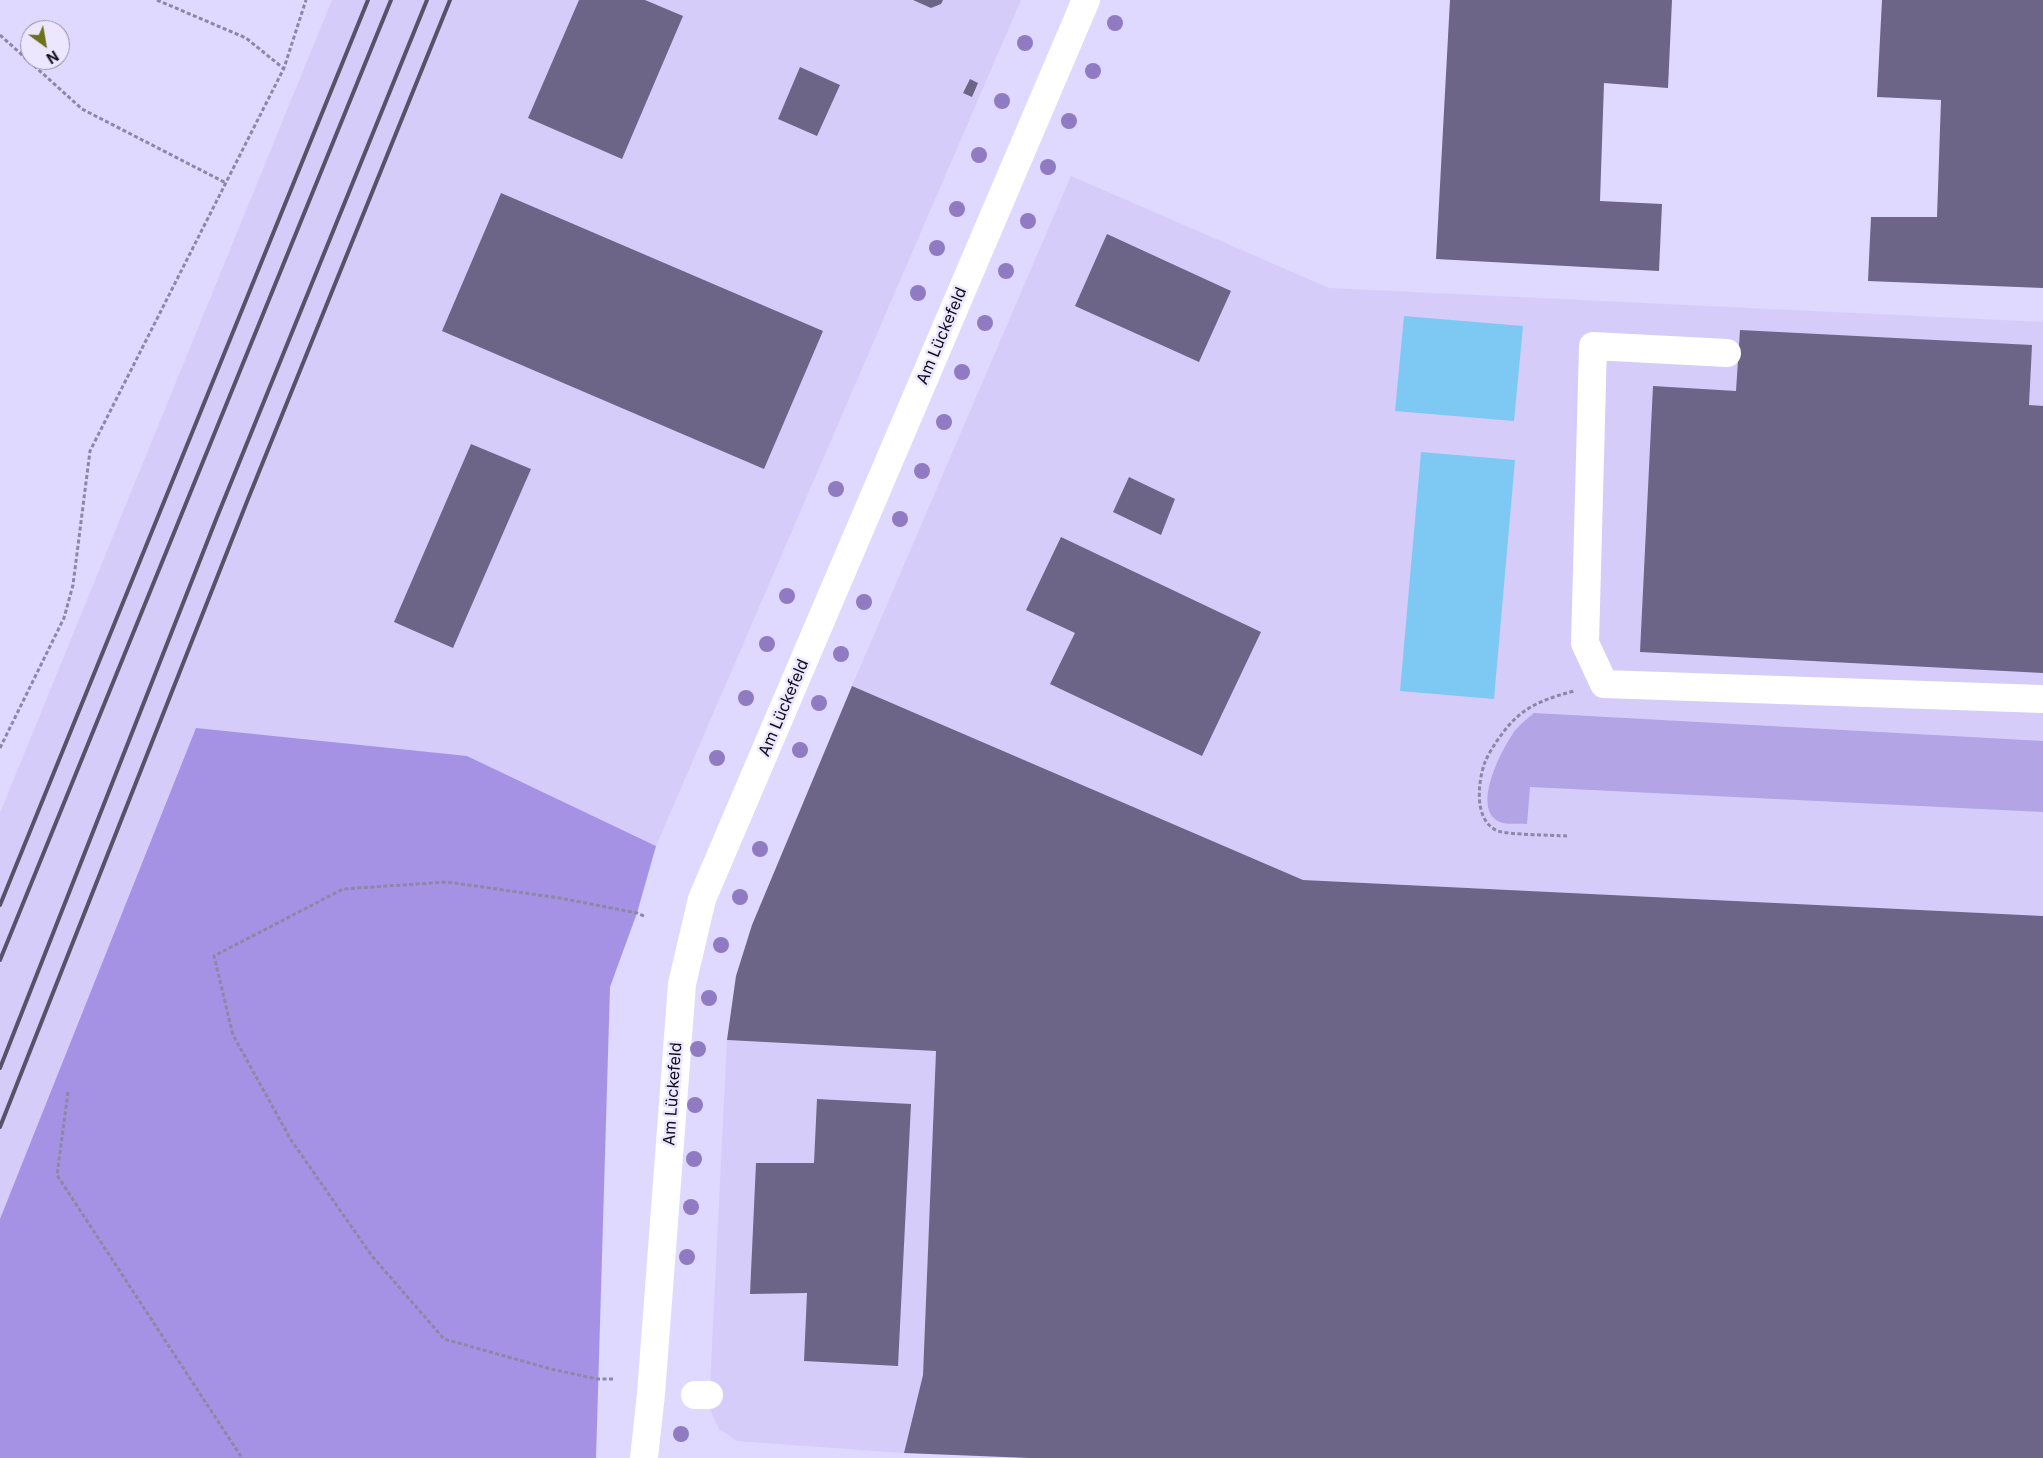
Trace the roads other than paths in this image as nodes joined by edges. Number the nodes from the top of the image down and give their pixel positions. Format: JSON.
{"nodes":[{"id":1,"x":1086,"y":0,"type":"edge"},
{"id":2,"x":1727,"y":353,"type":"dead end"},
{"id":3,"x":2043,"y":699,"type":"edge"},
{"id":4,"x":644,"y":1458,"type":"edge"}],
"edges":[{"from":1,"to":4,"type":"street","name":"Am Lückefeld"},
{"from":2,"to":3,"type":"street"}]}
